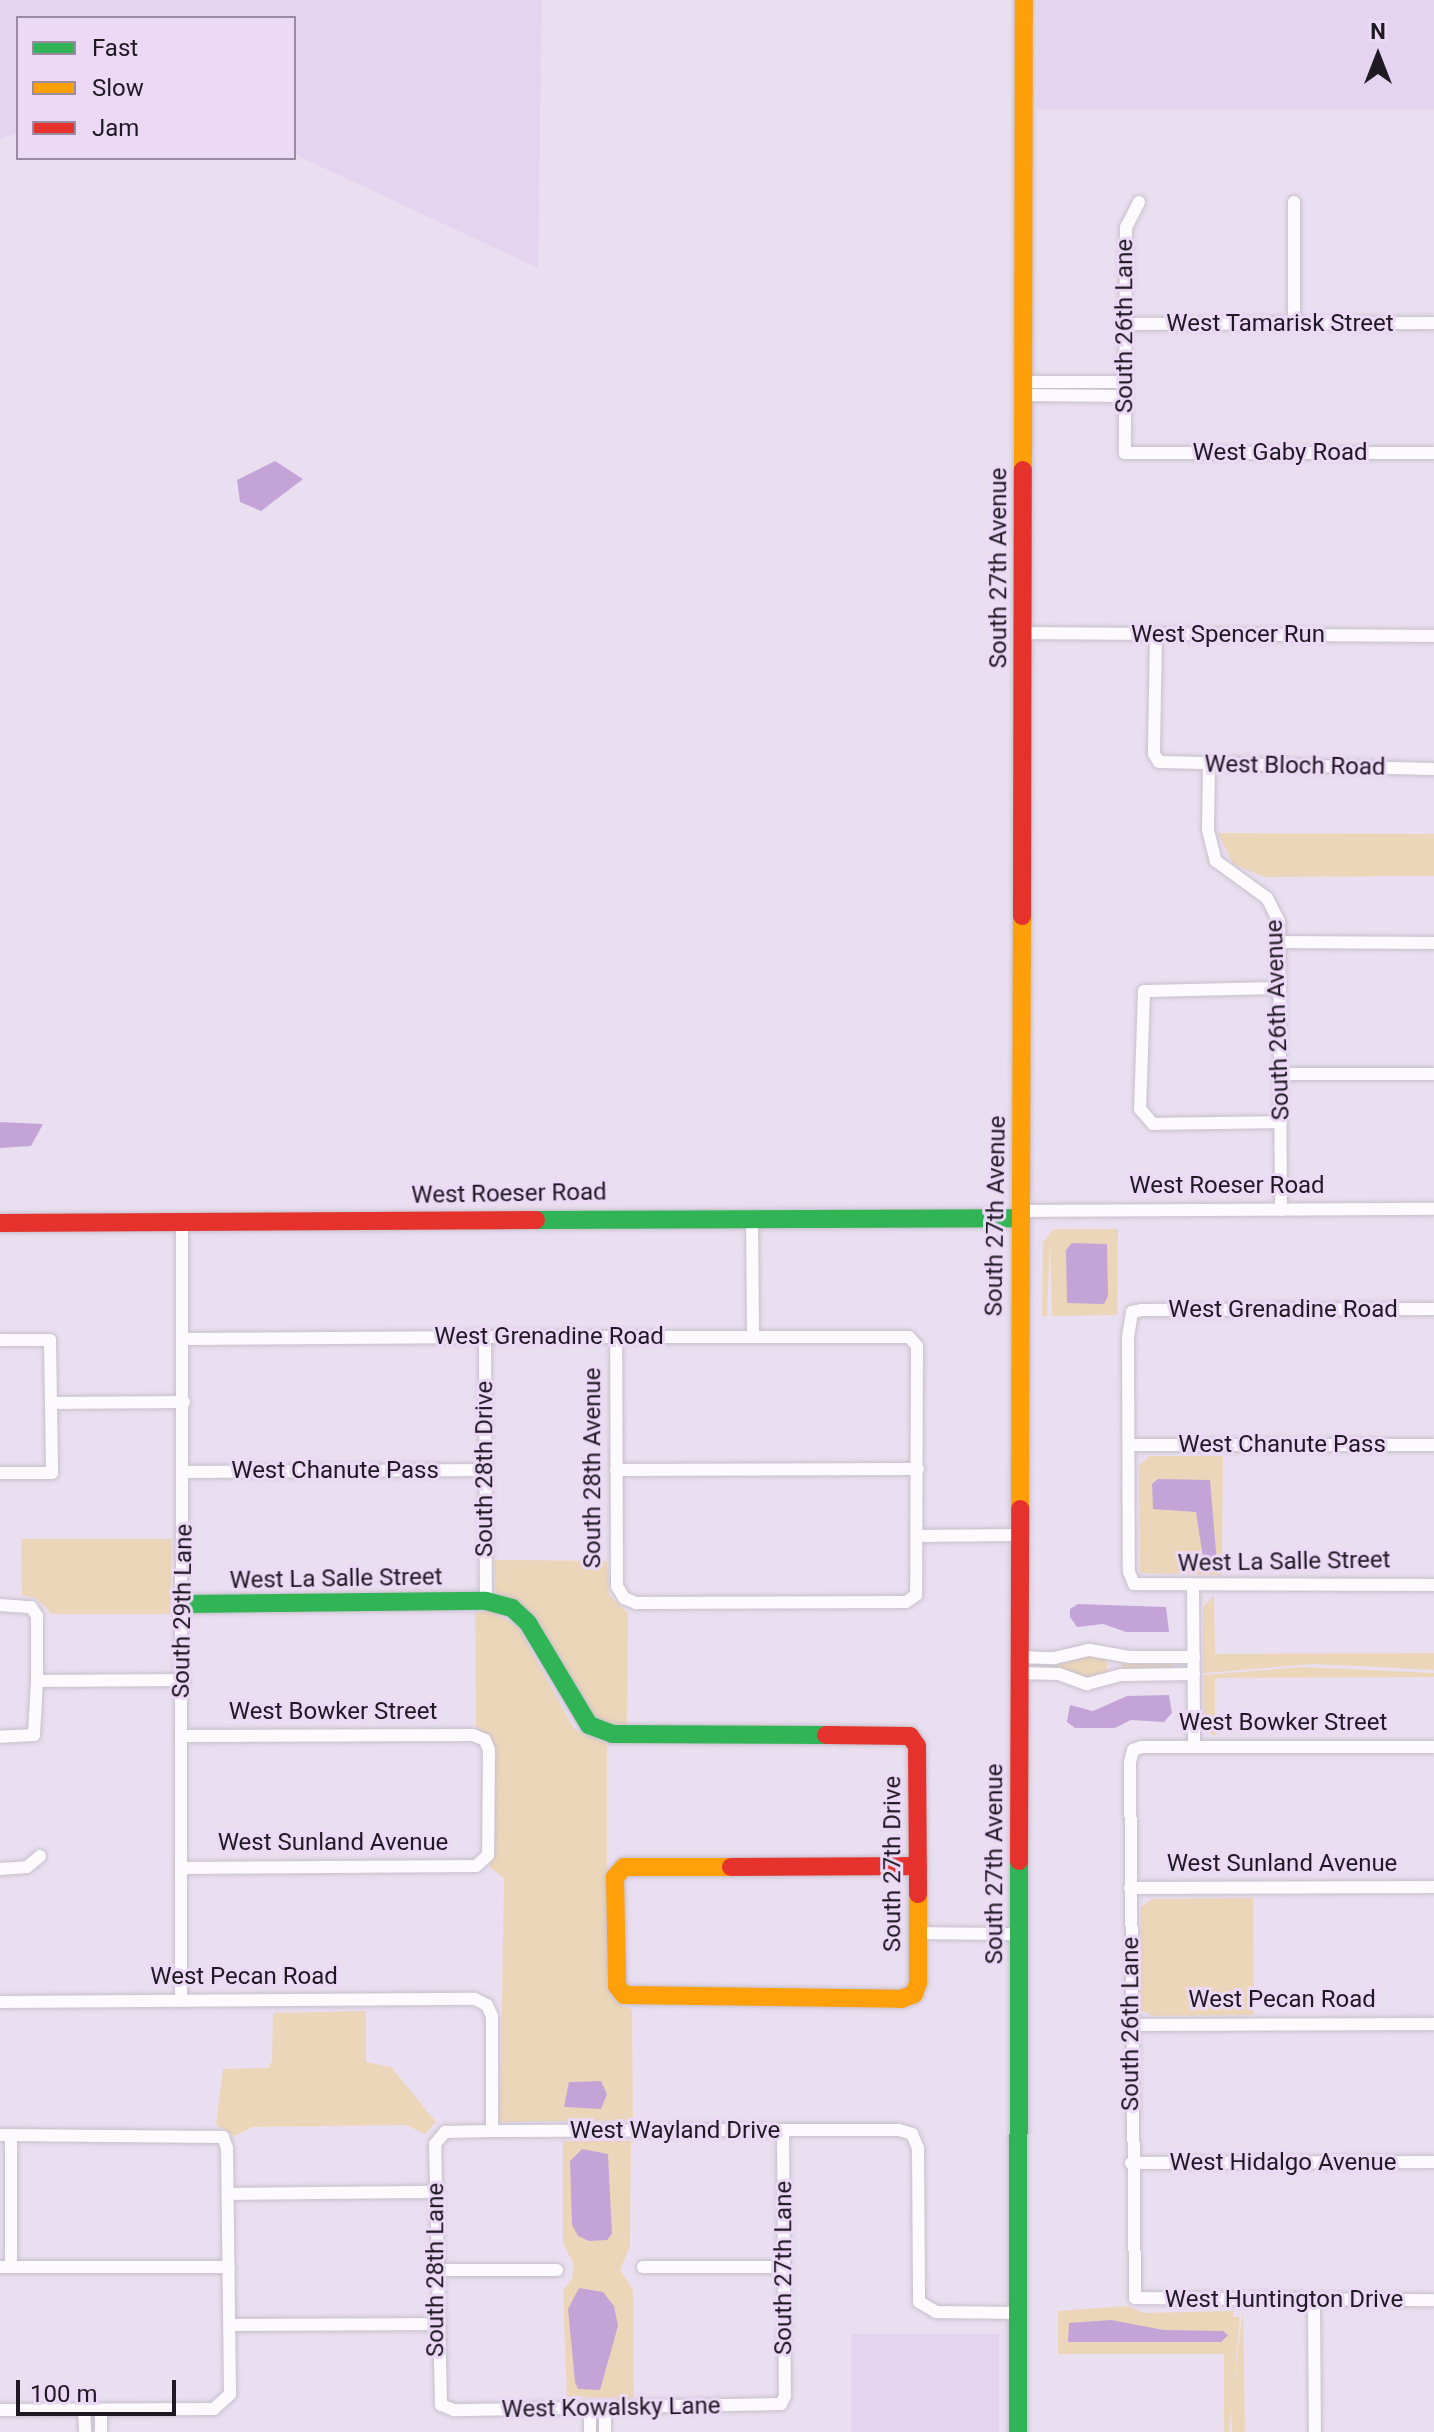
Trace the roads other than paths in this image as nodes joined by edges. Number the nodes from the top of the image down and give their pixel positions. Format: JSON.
{"nodes":[{"id":1,"x":1024,"y":0,"type":"edge"},
{"id":2,"x":1139,"y":202,"type":"dead end"},
{"id":3,"x":1294,"y":202,"type":"dead end"},
{"id":4,"x":1434,"y":323,"type":"edge"},
{"id":5,"x":1125,"y":324,"type":"junction"},
{"id":6,"x":1294,"y":324,"type":"junction"},
{"id":7,"x":1125,"y":382,"type":"junction"},
{"id":8,"x":1024,"y":389,"type":"junction"},
{"id":9,"x":1125,"y":396,"type":"junction"},
{"id":10,"x":1125,"y":453,"type":"joint"},
{"id":11,"x":1434,"y":453,"type":"edge"},
{"id":12,"x":1023,"y":633,"type":"junction"},
{"id":13,"x":1156,"y":634,"type":"junction"},
{"id":14,"x":1434,"y":636,"type":"edge"},
{"id":15,"x":1209,"y":765,"type":"junction"},
{"id":16,"x":1434,"y":769,"type":"edge"},
{"id":17,"x":1280,"y":942,"type":"junction"},
{"id":18,"x":1434,"y":943,"type":"edge"},
{"id":19,"x":1280,"y":988,"type":"junction"},
{"id":20,"x":1281,"y":1074,"type":"junction"},
{"id":21,"x":1434,"y":1074,"type":"edge"},
{"id":22,"x":1281,"y":1122,"type":"junction"},
{"id":23,"x":1434,"y":1209,"type":"edge"},
{"id":24,"x":1281,"y":1210,"type":"junction"},
{"id":25,"x":1019,"y":1214,"type":"junction"},
{"id":26,"x":752,"y":1216,"type":"junction"},
{"id":27,"x":182,"y":1221,"type":"junction"},
{"id":28,"x":0,"y":1223,"type":"edge"},
{"id":29,"x":1434,"y":1309,"type":"edge"},
{"id":30,"x":485,"y":1337,"type":"junction"},
{"id":31,"x":616,"y":1337,"type":"junction"},
{"id":32,"x":753,"y":1337,"type":"junction"},
{"id":33,"x":183,"y":1339,"type":"junction"},
{"id":34,"x":0,"y":1340,"type":"edge"},
{"id":35,"x":184,"y":1402,"type":"junction"},
{"id":36,"x":51,"y":1403,"type":"junction"},
{"id":37,"x":1130,"y":1445,"type":"junction"},
{"id":38,"x":1434,"y":1445,"type":"edge"},
{"id":39,"x":918,"y":1469,"type":"junction"},
{"id":40,"x":485,"y":1470,"type":"junction"},
{"id":41,"x":616,"y":1470,"type":"junction"},
{"id":42,"x":184,"y":1472,"type":"junction"},
{"id":43,"x":0,"y":1473,"type":"edge"},
{"id":44,"x":1018,"y":1535,"type":"junction"},
{"id":45,"x":918,"y":1536,"type":"junction"},
{"id":46,"x":1434,"y":1585,"type":"edge"},
{"id":47,"x":1193,"y":1586,"type":"junction"},
{"id":48,"x":486,"y":1601,"type":"junction"},
{"id":49,"x":185,"y":1604,"type":"junction"},
{"id":50,"x":0,"y":1605,"type":"edge"},
{"id":51,"x":1194,"y":1657,"type":"junction"},
{"id":52,"x":1018,"y":1665,"type":"junction"},
{"id":53,"x":1194,"y":1674,"type":"junction"},
{"id":54,"x":184,"y":1680,"type":"junction"},
{"id":55,"x":37,"y":1681,"type":"junction"},
{"id":56,"x":181,"y":1736,"type":"junction"},
{"id":57,"x":0,"y":1737,"type":"edge"},
{"id":58,"x":1194,"y":1747,"type":"junction"},
{"id":59,"x":1434,"y":1747,"type":"edge"},
{"id":60,"x":1133,"y":1750,"type":"joint"},
{"id":61,"x":40,"y":1856,"type":"dead end"},
{"id":62,"x":483,"y":1861,"type":"joint"},
{"id":63,"x":918,"y":1866,"type":"junction"},
{"id":64,"x":181,"y":1868,"type":"junction"},
{"id":65,"x":0,"y":1869,"type":"edge"},
{"id":66,"x":1434,"y":1887,"type":"edge"},
{"id":67,"x":1130,"y":1888,"type":"junction"},
{"id":68,"x":918,"y":1933,"type":"junction"},
{"id":69,"x":1020,"y":1934,"type":"junction"},
{"id":70,"x":181,"y":2001,"type":"junction"},
{"id":71,"x":0,"y":2002,"type":"edge"},
{"id":72,"x":1434,"y":2024,"type":"edge"},
{"id":73,"x":1130,"y":2025,"type":"junction"},
{"id":74,"x":783,"y":2130,"type":"junction"},
{"id":75,"x":492,"y":2131,"type":"junction"},
{"id":76,"x":6,"y":2135,"type":"edge"},
{"id":77,"x":439,"y":2136,"type":"joint"},
{"id":78,"x":1434,"y":2162,"type":"edge"},
{"id":79,"x":1131,"y":2163,"type":"junction"},
{"id":80,"x":436,"y":2192,"type":"junction"},
{"id":81,"x":228,"y":2194,"type":"junction"},
{"id":82,"x":6,"y":2267,"type":"edge"},
{"id":83,"x":229,"y":2267,"type":"junction"},
{"id":84,"x":643,"y":2267,"type":"dead end"},
{"id":85,"x":785,"y":2267,"type":"junction"},
{"id":86,"x":436,"y":2270,"type":"junction"},
{"id":87,"x":557,"y":2270,"type":"dead end"},
{"id":88,"x":1135,"y":2298,"type":"joint"},
{"id":89,"x":1434,"y":2300,"type":"edge"},
{"id":90,"x":1314,"y":2301,"type":"junction"},
{"id":91,"x":1019,"y":2313,"type":"junction"},
{"id":92,"x":437,"y":2324,"type":"junction"},
{"id":93,"x":230,"y":2325,"type":"junction"},
{"id":94,"x":781,"y":2404,"type":"joint"},
{"id":95,"x":441,"y":2405,"type":"joint"},
{"id":96,"x":590,"y":2408,"type":"junction"},
{"id":97,"x":605,"y":2408,"type":"junction"},
{"id":98,"x":0,"y":2410,"type":"edge"},
{"id":99,"x":84,"y":2410,"type":"junction"},
{"id":100,"x":101,"y":2410,"type":"junction"},
{"id":101,"x":85,"y":2432,"type":"edge"},
{"id":102,"x":101,"y":2432,"type":"edge"},
{"id":103,"x":590,"y":2432,"type":"edge"},
{"id":104,"x":605,"y":2432,"type":"edge"},
{"id":105,"x":1018,"y":2432,"type":"edge"},
{"id":106,"x":1315,"y":2432,"type":"edge"}],
"edges":[{"from":1,"to":8,"type":"street","name":"South 27th Avenue"},
{"from":2,"to":5,"type":"street","name":"South 26th Lane"},
{"from":3,"to":6,"type":"street"},
{"from":4,"to":6,"type":"street","name":"West Tamarisk Street"},
{"from":5,"to":6,"type":"street","name":"West Tamarisk Street"},
{"from":5,"to":7,"type":"street","name":"South 26th Lane"},
{"from":7,"to":8,"type":"street"},
{"from":7,"to":9,"type":"street","name":"South 26th Lane"},
{"from":8,"to":9,"type":"street"},
{"from":8,"to":12,"type":"street","name":"South 27th Avenue"},
{"from":9,"to":10,"type":"street","name":"South 26th Lane"},
{"from":10,"to":11,"type":"street","name":"West Gaby Road"},
{"from":12,"to":13,"type":"street","name":"West Spencer Run"},
{"from":12,"to":25,"type":"street","name":"South 27th Avenue"},
{"from":13,"to":14,"type":"street","name":"West Spencer Run"},
{"from":13,"to":15,"type":"street","name":"West Bloch Road"},
{"from":15,"to":16,"type":"street","name":"West Bloch Road"},
{"from":15,"to":17,"type":"street","name":"South 26th Avenue"},
{"from":17,"to":18,"type":"street"},
{"from":17,"to":19,"type":"street","name":"South 26th Avenue"},
{"from":19,"to":20,"type":"street","name":"South 26th Avenue"},
{"from":19,"to":22,"type":"street"},
{"from":20,"to":21,"type":"street"},
{"from":20,"to":22,"type":"street","name":"South 26th Avenue"},
{"from":22,"to":24,"type":"street","name":"South 26th Avenue"},
{"from":23,"to":24,"type":"street","name":"West Roeser Road"},
{"from":24,"to":25,"type":"street","name":"West Roeser Road"},
{"from":25,"to":26,"type":"street","name":"West Roeser Road"},
{"from":25,"to":44,"type":"street","name":"South 27th Avenue"},
{"from":26,"to":27,"type":"street","name":"West Roeser Road"},
{"from":26,"to":32,"type":"street"},
{"from":27,"to":28,"type":"street","name":"West Roeser Road"},
{"from":27,"to":33,"type":"street","name":"South 29th Lane"},
{"from":29,"to":37,"type":"street","name":"West Grenadine Road"},
{"from":30,"to":31,"type":"street","name":"West Grenadine Road"},
{"from":30,"to":33,"type":"street","name":"West Grenadine Road"},
{"from":30,"to":40,"type":"street","name":"South 28th Drive"},
{"from":31,"to":32,"type":"street","name":"West Grenadine Road"},
{"from":31,"to":41,"type":"street","name":"South 28th Avenue"},
{"from":32,"to":39,"type":"street","name":"West Grenadine Road"},
{"from":33,"to":35,"type":"street","name":"South 29th Lane"},
{"from":34,"to":36,"type":"street"},
{"from":35,"to":36,"type":"street"},
{"from":35,"to":42,"type":"street","name":"South 29th Lane"},
{"from":36,"to":43,"type":"street"},
{"from":37,"to":38,"type":"street","name":"West Chanute Pass"},
{"from":37,"to":47,"type":"street","name":"West La Salle Street"},
{"from":39,"to":41,"type":"street"},
{"from":39,"to":45,"type":"street"},
{"from":40,"to":42,"type":"street","name":"West Chanute Pass"},
{"from":40,"to":48,"type":"street","name":"South 28th Drive"},
{"from":41,"to":45,"type":"street","name":"South 28th Avenue"},
{"from":42,"to":49,"type":"street","name":"South 29th Lane"},
{"from":44,"to":45,"type":"street"},
{"from":44,"to":52,"type":"street","name":"South 27th Avenue"},
{"from":46,"to":47,"type":"street","name":"West La Salle Street"},
{"from":47,"to":51,"type":"street"},
{"from":48,"to":49,"type":"street","name":"West La Salle Street"},
{"from":48,"to":63,"type":"street","name":"South 27th Drive"},
{"from":49,"to":54,"type":"street","name":"South 29th Lane"},
{"from":50,"to":55,"type":"street"},
{"from":51,"to":52,"type":"street"},
{"from":51,"to":53,"type":"street"},
{"from":52,"to":53,"type":"street"},
{"from":52,"to":69,"type":"street","name":"South 27th Avenue"},
{"from":53,"to":58,"type":"street"},
{"from":54,"to":55,"type":"street"},
{"from":54,"to":56,"type":"street","name":"South 29th Lane"},
{"from":55,"to":57,"type":"street"},
{"from":56,"to":62,"type":"street","name":"West Bowker Street"},
{"from":56,"to":64,"type":"street","name":"South 29th Lane"},
{"from":58,"to":59,"type":"street","name":"West Bowker Street"},
{"from":58,"to":60,"type":"street","name":"West Bowker Street"},
{"from":60,"to":67,"type":"street","name":"South 26th Lane"},
{"from":61,"to":65,"type":"street"},
{"from":62,"to":64,"type":"street","name":"West Sunland Avenue"},
{"from":63,"to":68,"type":"street","name":"South 27th Drive"},
{"from":63,"to":68,"type":"street","name":"South 27th Drive"},
{"from":64,"to":70,"type":"street","name":"South 29th Lane"},
{"from":66,"to":67,"type":"street","name":"West Sunland Avenue"},
{"from":67,"to":73,"type":"street","name":"South 26th Lane"},
{"from":68,"to":69,"type":"street"},
{"from":69,"to":91,"type":"street","name":"South 27th Avenue"},
{"from":70,"to":71,"type":"street","name":"West Pecan Road"},
{"from":70,"to":75,"type":"street","name":"West Pecan Road"},
{"from":72,"to":73,"type":"street","name":"West Pecan Road"},
{"from":73,"to":79,"type":"street","name":"South 26th Lane"},
{"from":74,"to":75,"type":"street","name":"West Wayland Drive"},
{"from":74,"to":85,"type":"street","name":"South 27th Lane"},
{"from":74,"to":91,"type":"street","name":"West Wayland Drive"},
{"from":75,"to":77,"type":"street","name":"West Wayland Drive"},
{"from":76,"to":81,"type":"street"},
{"from":76,"to":82,"type":"street"},
{"from":77,"to":80,"type":"street","name":"South 28th Lane"},
{"from":78,"to":79,"type":"street","name":"West Hidalgo Avenue"},
{"from":79,"to":88,"type":"street","name":"South 26th Lane"},
{"from":80,"to":81,"type":"street"},
{"from":80,"to":86,"type":"street","name":"South 28th Lane"},
{"from":81,"to":83,"type":"street"},
{"from":82,"to":83,"type":"street"},
{"from":83,"to":93,"type":"street"},
{"from":84,"to":85,"type":"street"},
{"from":85,"to":94,"type":"street","name":"South 27th Lane"},
{"from":86,"to":87,"type":"street"},
{"from":86,"to":92,"type":"street","name":"South 28th Lane"},
{"from":88,"to":90,"type":"street","name":"West Huntington Drive"},
{"from":89,"to":90,"type":"street","name":"West Huntington Drive"},
{"from":90,"to":106,"type":"street"},
{"from":91,"to":105,"type":"street","name":"South 27th Avenue"},
{"from":92,"to":93,"type":"street"},
{"from":92,"to":95,"type":"street","name":"South 28th Lane"},
{"from":93,"to":100,"type":"street"},
{"from":94,"to":97,"type":"street","name":"West Kowalsky Lane"},
{"from":95,"to":96,"type":"street","name":"West Kowalsky Lane"},
{"from":96,"to":97,"type":"street","name":"West Kowalsky Lane"},
{"from":96,"to":103,"type":"street"},
{"from":97,"to":104,"type":"street"},
{"from":98,"to":99,"type":"street"},
{"from":99,"to":100,"type":"street"},
{"from":99,"to":101,"type":"street"},
{"from":100,"to":102,"type":"street"}]}
